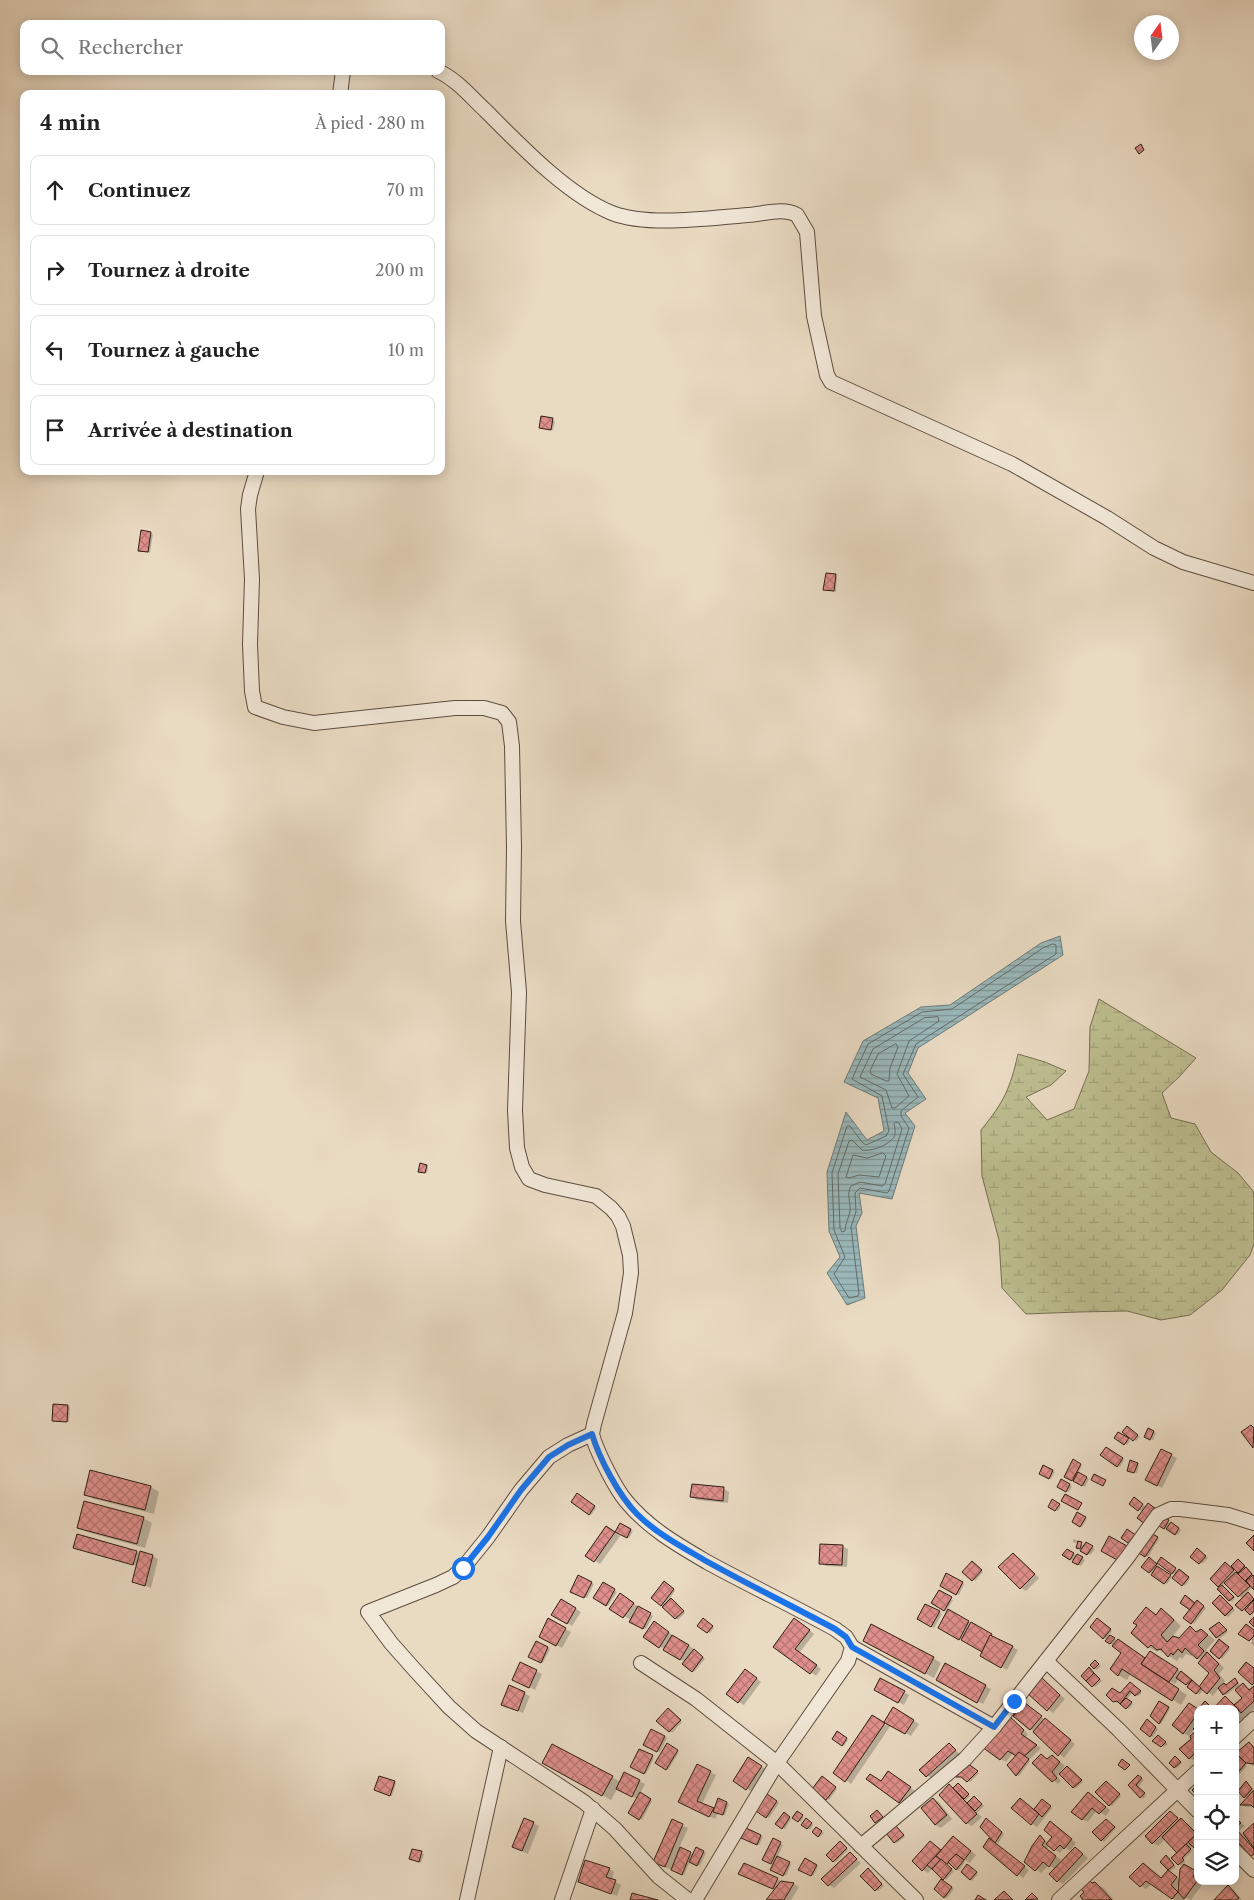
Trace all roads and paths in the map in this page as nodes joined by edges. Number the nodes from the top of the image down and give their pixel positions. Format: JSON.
{"nodes":[{"id":1,"x":342,"y":75,"type":"edge"},
{"id":2,"x":444,"y":75,"type":"edge"},
{"id":3,"x":341,"y":90,"type":"edge"},
{"id":4,"x":256,"y":475,"type":"edge"},
{"id":5,"x":1254,"y":583,"type":"edge"},
{"id":6,"x":592,"y":1434,"type":"junction"},
{"id":7,"x":1254,"y":1523,"type":"edge"},
{"id":8,"x":852,"y":1647,"type":"junction"},
{"id":9,"x":1046,"y":1661,"type":"junction"},
{"id":10,"x":641,"y":1663,"type":"dead end"},
{"id":11,"x":1254,"y":1719,"type":"edge"},
{"id":12,"x":994,"y":1727,"type":"junction"},
{"id":13,"x":1239,"y":1733,"type":"edge"},
{"id":14,"x":501,"y":1747,"type":"junction"},
{"id":15,"x":776,"y":1763,"type":"junction"},
{"id":16,"x":1194,"y":1775,"type":"edge"},
{"id":17,"x":1177,"y":1790,"type":"junction"},
{"id":18,"x":1194,"y":1807,"type":"edge"},
{"id":19,"x":593,"y":1809,"type":"junction"},
{"id":20,"x":861,"y":1846,"type":"junction"},
{"id":21,"x":1239,"y":1854,"type":"edge"},
{"id":22,"x":1254,"y":1870,"type":"edge"},
{"id":23,"x":467,"y":1900,"type":"edge"},
{"id":24,"x":562,"y":1900,"type":"edge"},
{"id":25,"x":688,"y":1900,"type":"edge"},
{"id":26,"x":695,"y":1900,"type":"edge"},
{"id":27,"x":916,"y":1900,"type":"edge"},
{"id":28,"x":1059,"y":1900,"type":"edge"}],
"edges":[{"from":1,"to":3,"type":"street"},
{"from":2,"to":5,"type":"street"},
{"from":4,"to":6,"type":"street"},
{"from":6,"to":8,"type":"street"},
{"from":6,"to":14,"type":"street"},
{"from":7,"to":9,"type":"street"},
{"from":8,"to":12,"type":"street"},
{"from":8,"to":15,"type":"street"},
{"from":9,"to":12,"type":"street"},
{"from":9,"to":17,"type":"street"},
{"from":10,"to":15,"type":"street"},
{"from":11,"to":13,"type":"street"},
{"from":12,"to":20,"type":"street"},
{"from":14,"to":19,"type":"street"},
{"from":14,"to":23,"type":"street"},
{"from":15,"to":20,"type":"street"},
{"from":15,"to":26,"type":"street"},
{"from":16,"to":17,"type":"street"},
{"from":17,"to":18,"type":"street"},
{"from":17,"to":28,"type":"street"},
{"from":19,"to":24,"type":"street"},
{"from":19,"to":25,"type":"street"},
{"from":20,"to":27,"type":"street"},
{"from":21,"to":22,"type":"street"}]}
